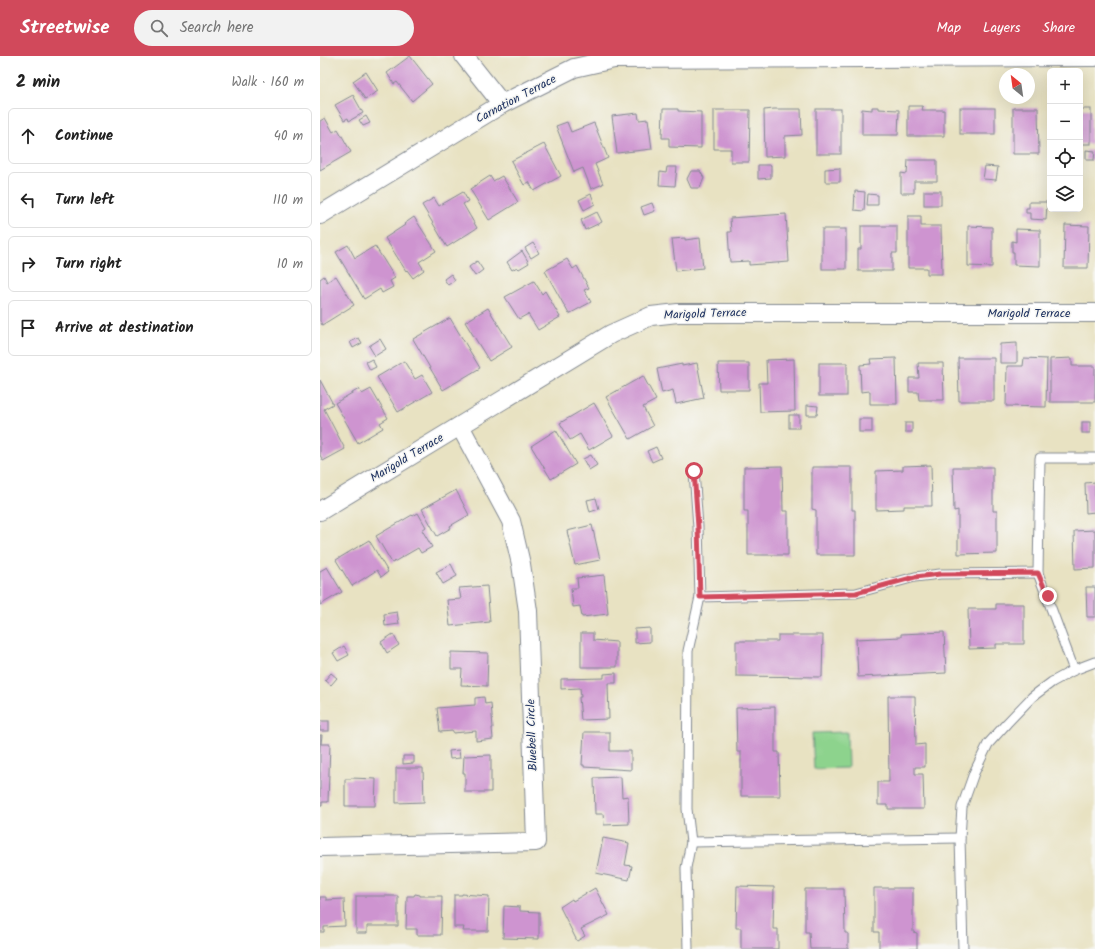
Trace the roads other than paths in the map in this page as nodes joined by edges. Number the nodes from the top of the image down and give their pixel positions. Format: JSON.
{"nodes":[{"id":1,"x":464,"y":56,"type":"edge"},
{"id":2,"x":1095,"y":57,"type":"edge"},
{"id":3,"x":502,"y":104,"type":"junction"},
{"id":4,"x":320,"y":215,"type":"edge"},
{"id":5,"x":1095,"y":313,"type":"edge"},
{"id":6,"x":460,"y":426,"type":"junction"},
{"id":7,"x":1095,"y":458,"type":"edge"},
{"id":8,"x":694,"y":471,"type":"dead end"},
{"id":9,"x":320,"y":511,"type":"edge"},
{"id":10,"x":1038,"y":573,"type":"junction"},
{"id":11,"x":700,"y":597,"type":"junction"},
{"id":12,"x":1095,"y":662,"type":"edge"},
{"id":13,"x":1074,"y":670,"type":"junction"},
{"id":14,"x":960,"y":838,"type":"junction"},
{"id":15,"x":691,"y":842,"type":"junction"},
{"id":16,"x":320,"y":847,"type":"edge"},
{"id":17,"x":688,"y":949,"type":"edge"},
{"id":18,"x":963,"y":949,"type":"edge"}],
"edges":[{"from":1,"to":3,"type":"street"},
{"from":2,"to":3,"type":"street","name":"Carnation Terrace"},
{"from":3,"to":4,"type":"street","name":"Carnation Terrace"},
{"from":5,"to":6,"type":"street","name":"Marigold Terrace"},
{"from":6,"to":9,"type":"street","name":"Marigold Terrace"},
{"from":6,"to":16,"type":"street","name":"Bluebell Circle"},
{"from":7,"to":10,"type":"lane"},
{"from":8,"to":11,"type":"lane"},
{"from":10,"to":11,"type":"lane"},
{"from":10,"to":13,"type":"lane"},
{"from":11,"to":15,"type":"lane"},
{"from":12,"to":13,"type":"lane"},
{"from":13,"to":14,"type":"lane"},
{"from":14,"to":15,"type":"lane"},
{"from":14,"to":18,"type":"lane"},
{"from":15,"to":17,"type":"lane"}]}
